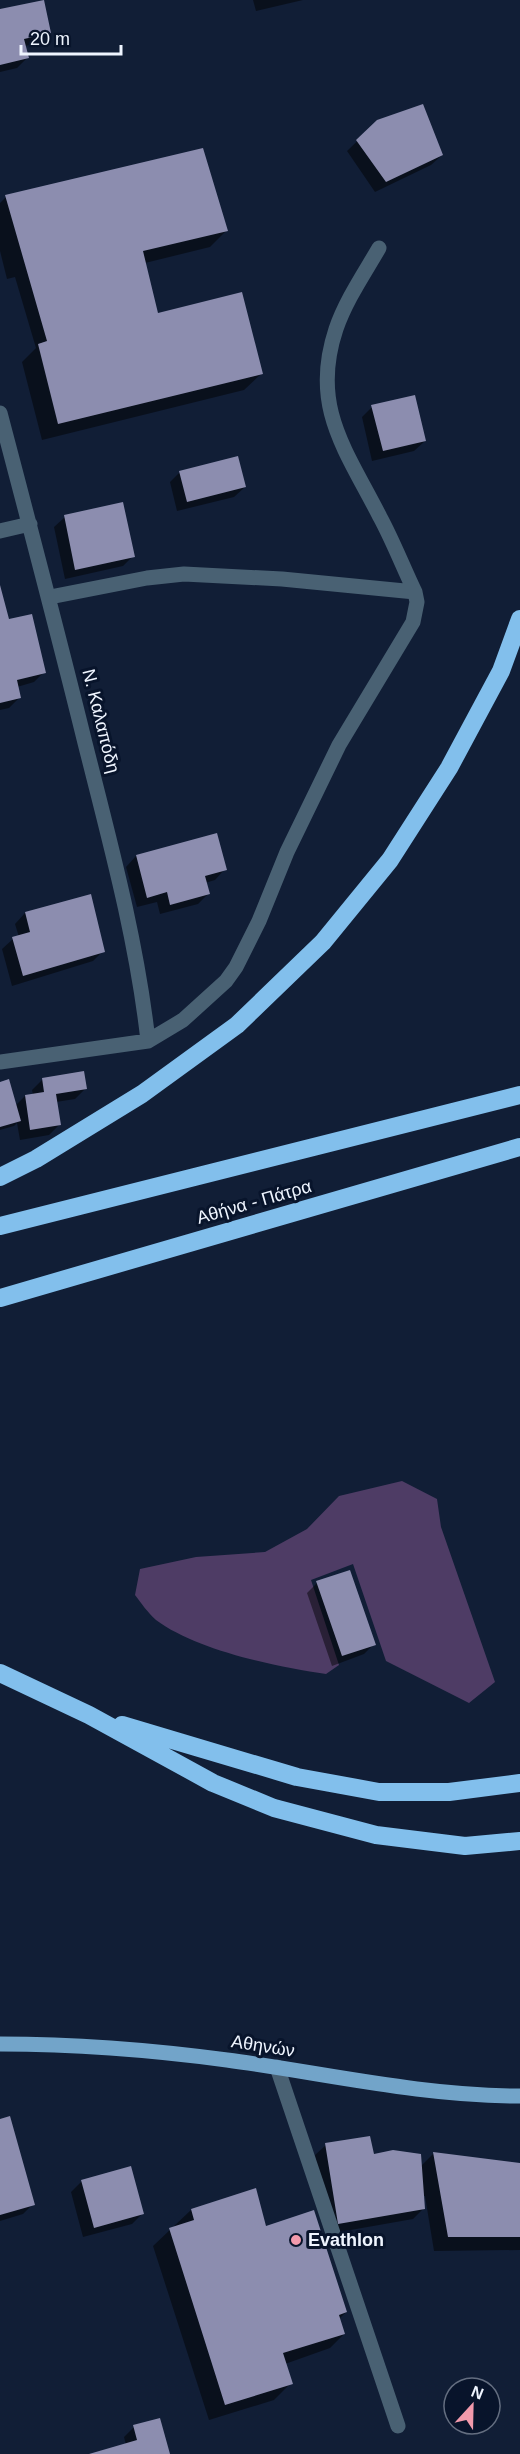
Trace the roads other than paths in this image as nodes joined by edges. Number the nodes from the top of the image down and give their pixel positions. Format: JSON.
{"nodes":[{"id":1,"x":379,"y":248,"type":"dead end"},
{"id":2,"x":0,"y":413,"type":"edge"},
{"id":3,"x":30,"y":524,"type":"junction"},
{"id":4,"x":0,"y":531,"type":"edge"},
{"id":5,"x":415,"y":592,"type":"junction"},
{"id":6,"x":50,"y":597,"type":"junction"},
{"id":7,"x":520,"y":619,"type":"edge"},
{"id":8,"x":148,"y":1041,"type":"junction"},
{"id":9,"x":0,"y":1062,"type":"edge"},
{"id":10,"x":520,"y":1095,"type":"edge"},
{"id":11,"x":520,"y":1147,"type":"edge"},
{"id":12,"x":0,"y":1177,"type":"edge"},
{"id":13,"x":0,"y":1226,"type":"edge"},
{"id":14,"x":0,"y":1298,"type":"edge"},
{"id":15,"x":0,"y":1673,"type":"edge"},
{"id":16,"x":89,"y":1715,"type":"junction"},
{"id":17,"x":520,"y":1783,"type":"edge"},
{"id":18,"x":520,"y":1841,"type":"edge"},
{"id":19,"x":0,"y":2044,"type":"edge"},
{"id":20,"x":277,"y":2067,"type":"junction"},
{"id":21,"x":520,"y":2096,"type":"edge"},
{"id":22,"x":398,"y":2426,"type":"dead end"}],
"edges":[{"from":1,"to":5,"type":"street"},
{"from":2,"to":3,"type":"street","name":"Ν. Καλαπόδη"},
{"from":3,"to":4,"type":"street"},
{"from":3,"to":6,"type":"street","name":"Ν. Καλαπόδη"},
{"from":5,"to":6,"type":"street"},
{"from":5,"to":8,"type":"street"},
{"from":6,"to":8,"type":"street","name":"Ν. Καλαπόδη"},
{"from":7,"to":12,"type":"highway"},
{"from":8,"to":9,"type":"street"},
{"from":10,"to":13,"type":"highway","name":"Αθήνα - Πάτρα"},
{"from":11,"to":14,"type":"highway","name":"Αθήνα - Πάτρα"},
{"from":15,"to":16,"type":"highway"},
{"from":16,"to":17,"type":"highway"},
{"from":16,"to":18,"type":"highway"},
{"from":19,"to":20,"type":"main road","name":"Αθηνών"},
{"from":20,"to":21,"type":"main road","name":"Αθηνών"},
{"from":20,"to":22,"type":"street"}]}
